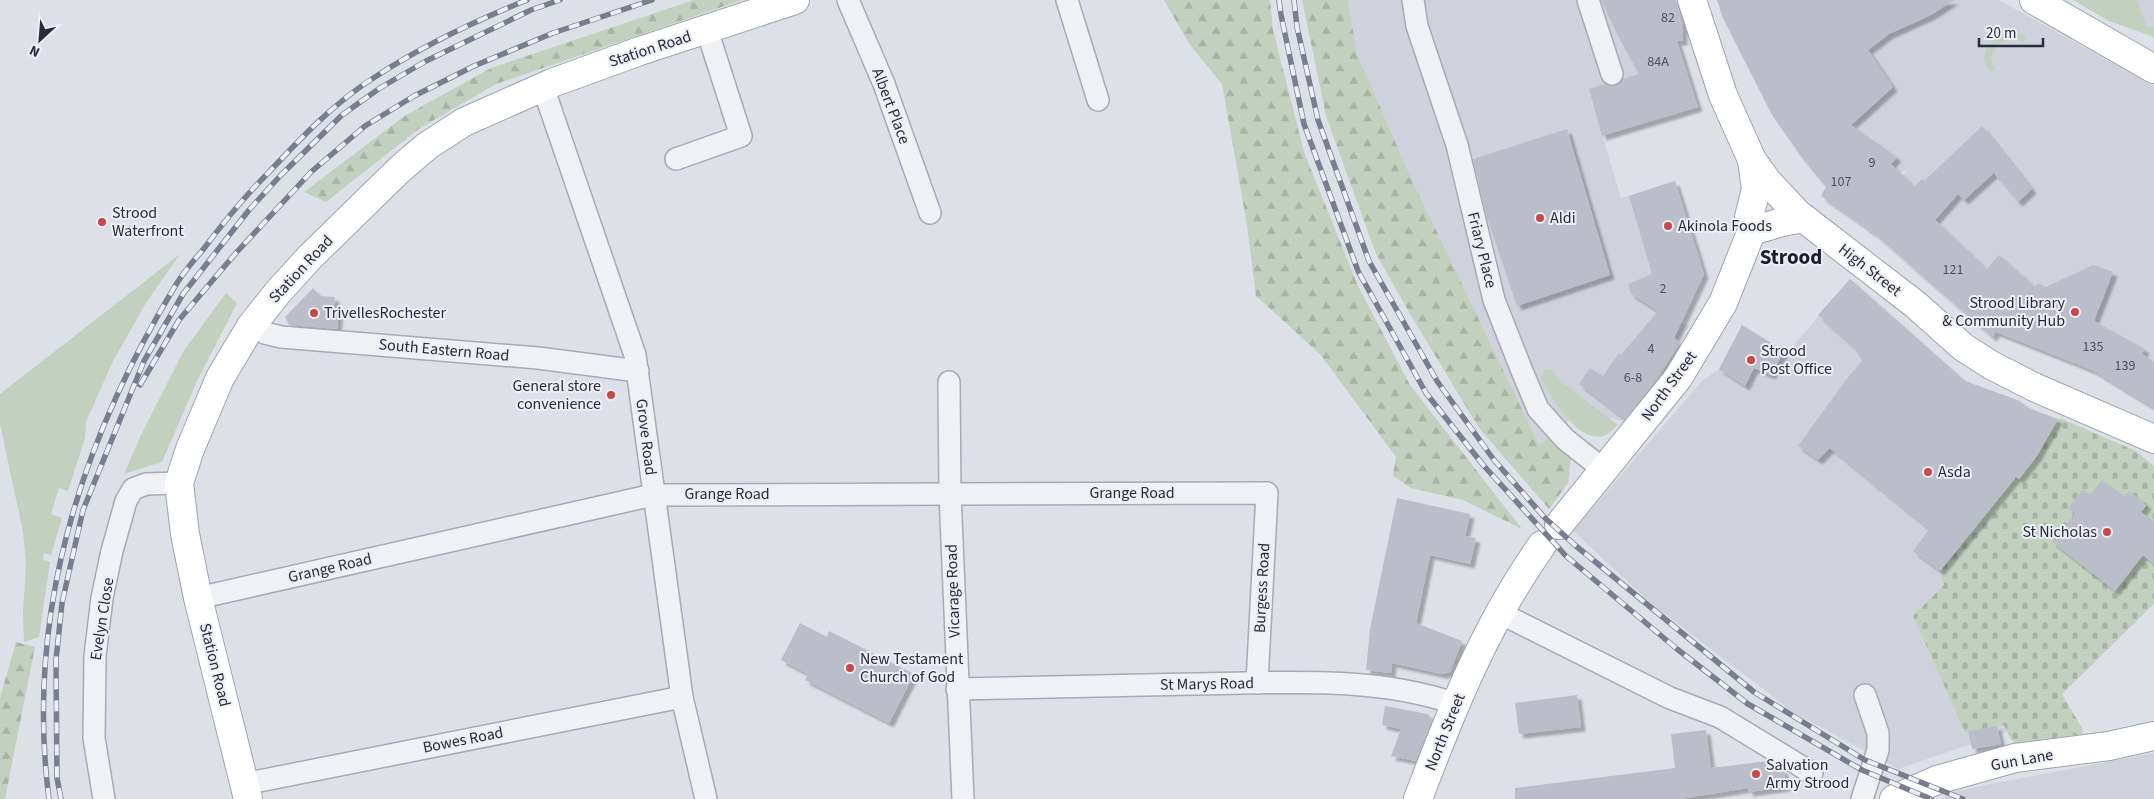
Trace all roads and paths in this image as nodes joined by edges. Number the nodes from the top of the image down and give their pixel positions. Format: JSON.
{"nodes":[{"id":1,"x":794,"y":0,"type":"edge"},
{"id":2,"x":848,"y":0,"type":"edge"},
{"id":3,"x":1066,"y":0,"type":"edge"},
{"id":4,"x":1413,"y":0,"type":"edge"},
{"id":5,"x":1588,"y":0,"type":"edge"},
{"id":6,"x":1692,"y":0,"type":"edge"},
{"id":7,"x":2034,"y":0,"type":"edge"},
{"id":8,"x":707,"y":30,"type":"junction"},
{"id":9,"x":2154,"y":69,"type":"edge"},
{"id":10,"x":1612,"y":74,"type":"dead end"},
{"id":11,"x":542,"y":87,"type":"junction"},
{"id":12,"x":1098,"y":100,"type":"dead end"},
{"id":13,"x":676,"y":158,"type":"dead end"},
{"id":14,"x":1752,"y":160,"type":"junction"},
{"id":15,"x":930,"y":213,"type":"dead end"},
{"id":16,"x":1804,"y":219,"type":"junction"},
{"id":17,"x":1752,"y":230,"type":"junction"},
{"id":18,"x":251,"y":326,"type":"junction"},
{"id":19,"x":638,"y":371,"type":"junction"},
{"id":20,"x":949,"y":382,"type":"dead end"},
{"id":21,"x":2154,"y":439,"type":"edge"},
{"id":22,"x":1604,"y":470,"type":"junction"},
{"id":23,"x":179,"y":483,"type":"junction"},
{"id":24,"x":1267,"y":493,"type":"joint"},
{"id":25,"x":950,"y":494,"type":"junction"},
{"id":26,"x":653,"y":495,"type":"junction"},
{"id":27,"x":198,"y":598,"type":"junction"},
{"id":28,"x":1498,"y":612,"type":"junction"},
{"id":29,"x":1257,"y":683,"type":"junction"},
{"id":30,"x":957,"y":689,"type":"junction"},
{"id":31,"x":1865,"y":695,"type":"dead end"},
{"id":32,"x":682,"y":697,"type":"junction"},
{"id":33,"x":1456,"y":704,"type":"junction"},
{"id":34,"x":2154,"y":736,"type":"edge"},
{"id":35,"x":1812,"y":773,"type":"dead end"},
{"id":36,"x":246,"y":791,"type":"edge"},
{"id":37,"x":104,"y":799,"type":"edge"},
{"id":38,"x":706,"y":799,"type":"edge"},
{"id":39,"x":963,"y":799,"type":"edge"},
{"id":40,"x":1418,"y":799,"type":"edge"},
{"id":41,"x":1862,"y":799,"type":"edge"},
{"id":42,"x":1894,"y":799,"type":"edge"}],
"edges":[{"from":1,"to":8,"type":"main road","name":"Station Road"},
{"from":2,"to":15,"type":"street","name":"Albert Place"},
{"from":3,"to":12,"type":"street"},
{"from":4,"to":22,"type":"street","name":"Friary Place"},
{"from":5,"to":10,"type":"street"},
{"from":6,"to":14,"type":"main road","name":"High Street"},
{"from":7,"to":9,"type":"main road"},
{"from":8,"to":11,"type":"main road","name":"Station Road"},
{"from":8,"to":13,"type":"street"},
{"from":11,"to":18,"type":"main road","name":"Station Road"},
{"from":11,"to":19,"type":"street","name":"Grove Road"},
{"from":14,"to":16,"type":"main road","name":"High Street"},
{"from":14,"to":17,"type":"main road","name":"North Street"},
{"from":16,"to":17,"type":"main road"},
{"from":16,"to":21,"type":"main road","name":"High Street"},
{"from":17,"to":22,"type":"main road","name":"North Street"},
{"from":18,"to":19,"type":"street","name":"South Eastern Road"},
{"from":18,"to":23,"type":"main road","name":"Station Road"},
{"from":19,"to":26,"type":"street","name":"Grove Road"},
{"from":20,"to":25,"type":"street","name":"Vicarage Road"},
{"from":22,"to":28,"type":"main road","name":"North Street"},
{"from":23,"to":27,"type":"main road","name":"Station Road"},
{"from":23,"to":37,"type":"street","name":"Evelyn Close"},
{"from":24,"to":25,"type":"street","name":"Grange Road"},
{"from":24,"to":29,"type":"street","name":"Burgess Road"},
{"from":25,"to":26,"type":"street","name":"Grange Road"},
{"from":25,"to":30,"type":"street","name":"Vicarage Road"},
{"from":26,"to":27,"type":"street","name":"Grange Road"},
{"from":26,"to":32,"type":"street","name":"Grove Road"},
{"from":27,"to":36,"type":"main road","name":"Station Road"},
{"from":28,"to":33,"type":"main road","name":"North Street"},
{"from":28,"to":35,"type":"street"},
{"from":29,"to":30,"type":"street","name":"St Marys Road"},
{"from":29,"to":33,"type":"street","name":"St Marys Road"},
{"from":30,"to":39,"type":"street","name":"Vicarage Road"},
{"from":31,"to":41,"type":"street"},
{"from":32,"to":36,"type":"street","name":"Bowes Road"},
{"from":32,"to":38,"type":"street","name":"Grove Road"},
{"from":33,"to":40,"type":"main road","name":"North Street"},
{"from":34,"to":42,"type":"main road","name":"Gun Lane"}]}
